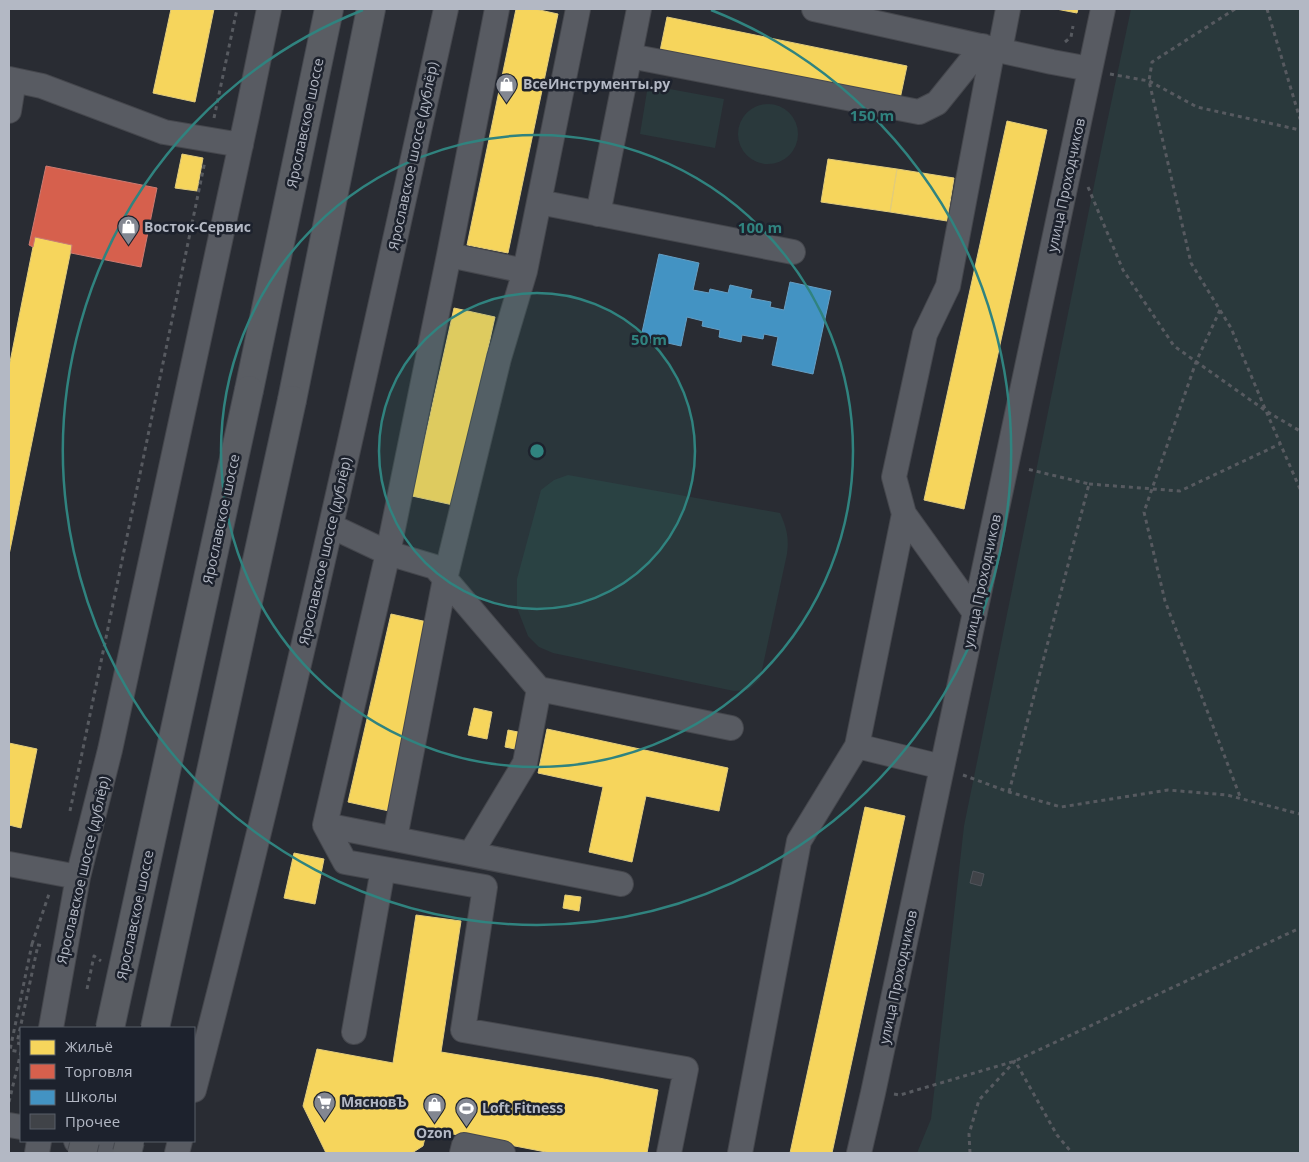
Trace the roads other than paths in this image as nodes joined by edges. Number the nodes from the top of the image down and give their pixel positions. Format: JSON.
{"nodes":[{"id":1,"x":269,"y":9,"type":"edge"},
{"id":2,"x":329,"y":9,"type":"edge"},
{"id":3,"x":371,"y":9,"type":"edge"},
{"id":4,"x":446,"y":9,"type":"edge"},
{"id":5,"x":497,"y":9,"type":"edge"},
{"id":6,"x":578,"y":9,"type":"edge"},
{"id":7,"x":639,"y":9,"type":"edge"},
{"id":8,"x":814,"y":9,"type":"edge"},
{"id":9,"x":1008,"y":9,"type":"edge"},
{"id":10,"x":1103,"y":9,"type":"edge"},
{"id":11,"x":992,"y":48,"type":"junction"},
{"id":12,"x":630,"y":56,"type":"junction"},
{"id":13,"x":1099,"y":71,"type":"junction"},
{"id":14,"x":12,"y":80,"type":"edge"},
{"id":15,"x":9,"y":110,"type":"edge"},
{"id":16,"x":241,"y":145,"type":"junction"},
{"id":17,"x":539,"y":202,"type":"junction"},
{"id":18,"x":598,"y":214,"type":"junction"},
{"id":19,"x":794,"y":252,"type":"dead end"},
{"id":20,"x":449,"y":255,"type":"junction"},
{"id":21,"x":525,"y":272,"type":"junction"},
{"id":22,"x":904,"y":514,"type":"junction"},
{"id":23,"x":331,"y":526,"type":"junction"},
{"id":24,"x":388,"y":553,"type":"junction"},
{"id":25,"x":445,"y":579,"type":"junction"},
{"id":26,"x":975,"y":613,"type":"junction"},
{"id":27,"x":539,"y":689,"type":"junction"},
{"id":28,"x":731,"y":728,"type":"dead end"},
{"id":29,"x":857,"y":746,"type":"junction"},
{"id":30,"x":942,"y":767,"type":"junction"},
{"id":31,"x":325,"y":825,"type":"junction"},
{"id":32,"x":395,"y":838,"type":"junction"},
{"id":33,"x":471,"y":853,"type":"junction"},
{"id":34,"x":9,"y":864,"type":"edge"},
{"id":35,"x":383,"y":869,"type":"junction"},
{"id":36,"x":68,"y":875,"type":"junction"},
{"id":37,"x":621,"y":884,"type":"dead end"},
{"id":38,"x":52,"y":1026,"type":"edge"},
{"id":39,"x":110,"y":1027,"type":"edge"},
{"id":40,"x":154,"y":1027,"type":"edge"},
{"id":41,"x":354,"y":1032,"type":"dead end"},
{"id":42,"x":195,"y":1086,"type":"edge"},
{"id":43,"x":80,"y":1142,"type":"edge"},
{"id":44,"x":119,"y":1142,"type":"edge"},
{"id":45,"x":121,"y":1153,"type":"edge"},
{"id":46,"x":135,"y":1153,"type":"edge"},
{"id":47,"x":462,"y":1153,"type":"edge"},
{"id":48,"x":503,"y":1153,"type":"edge"},
{"id":49,"x":669,"y":1153,"type":"edge"},
{"id":50,"x":740,"y":1153,"type":"edge"},
{"id":51,"x":859,"y":1153,"type":"edge"}],
"edges":[{"from":1,"to":16,"type":"street","name":"Ярославское шоссе (дублёр)"},
{"from":2,"to":39,"type":"main road","name":"Ярославское шоссе","bridge":true},
{"from":3,"to":40,"type":"main road","bridge":true},
{"from":4,"to":23,"type":"street","name":"Ярославское шоссе (дублёр)"},
{"from":5,"to":20,"type":"street"},
{"from":6,"to":17,"type":"street"},
{"from":7,"to":12,"type":"street"},
{"from":8,"to":11,"type":"street"},
{"from":9,"to":11,"type":"street"},
{"from":10,"to":13,"type":"street","name":"улица Проходчиков"},
{"from":11,"to":12,"type":"street"},
{"from":11,"to":13,"type":"street"},
{"from":11,"to":22,"type":"street"},
{"from":12,"to":18,"type":"street"},
{"from":13,"to":26,"type":"street","name":"улица Проходчиков"},
{"from":14,"to":15,"type":"street"},
{"from":14,"to":16,"type":"street"},
{"from":16,"to":36,"type":"street","name":"Ярославское шоссе (дублёр)"},
{"from":17,"to":18,"type":"street"},
{"from":17,"to":21,"type":"street"},
{"from":18,"to":19,"type":"street"},
{"from":20,"to":21,"type":"street"},
{"from":20,"to":24,"type":"street"},
{"from":21,"to":25,"type":"street"},
{"from":22,"to":26,"type":"street"},
{"from":22,"to":29,"type":"street"},
{"from":23,"to":24,"type":"street"},
{"from":23,"to":42,"type":"street","name":"Ярославское шоссе (дублёр)"},
{"from":24,"to":25,"type":"street"},
{"from":24,"to":31,"type":"street"},
{"from":25,"to":27,"type":"street"},
{"from":25,"to":32,"type":"street"},
{"from":26,"to":30,"type":"street","name":"улица Проходчиков"},
{"from":27,"to":28,"type":"street"},
{"from":27,"to":33,"type":"street"},
{"from":29,"to":30,"type":"street"},
{"from":29,"to":50,"type":"street"},
{"from":30,"to":51,"type":"street","name":"улица Проходчиков"},
{"from":31,"to":32,"type":"street"},
{"from":31,"to":35,"type":"street"},
{"from":32,"to":33,"type":"street"},
{"from":33,"to":37,"type":"street"},
{"from":34,"to":36,"type":"street"},
{"from":35,"to":41,"type":"street"},
{"from":35,"to":49,"type":"street"},
{"from":36,"to":38,"type":"street","name":"Ярославское шоссе (дублёр)"},
{"from":43,"to":45,"type":"street"},
{"from":44,"to":46,"type":"street"},
{"from":47,"to":48,"type":"street"}]}
